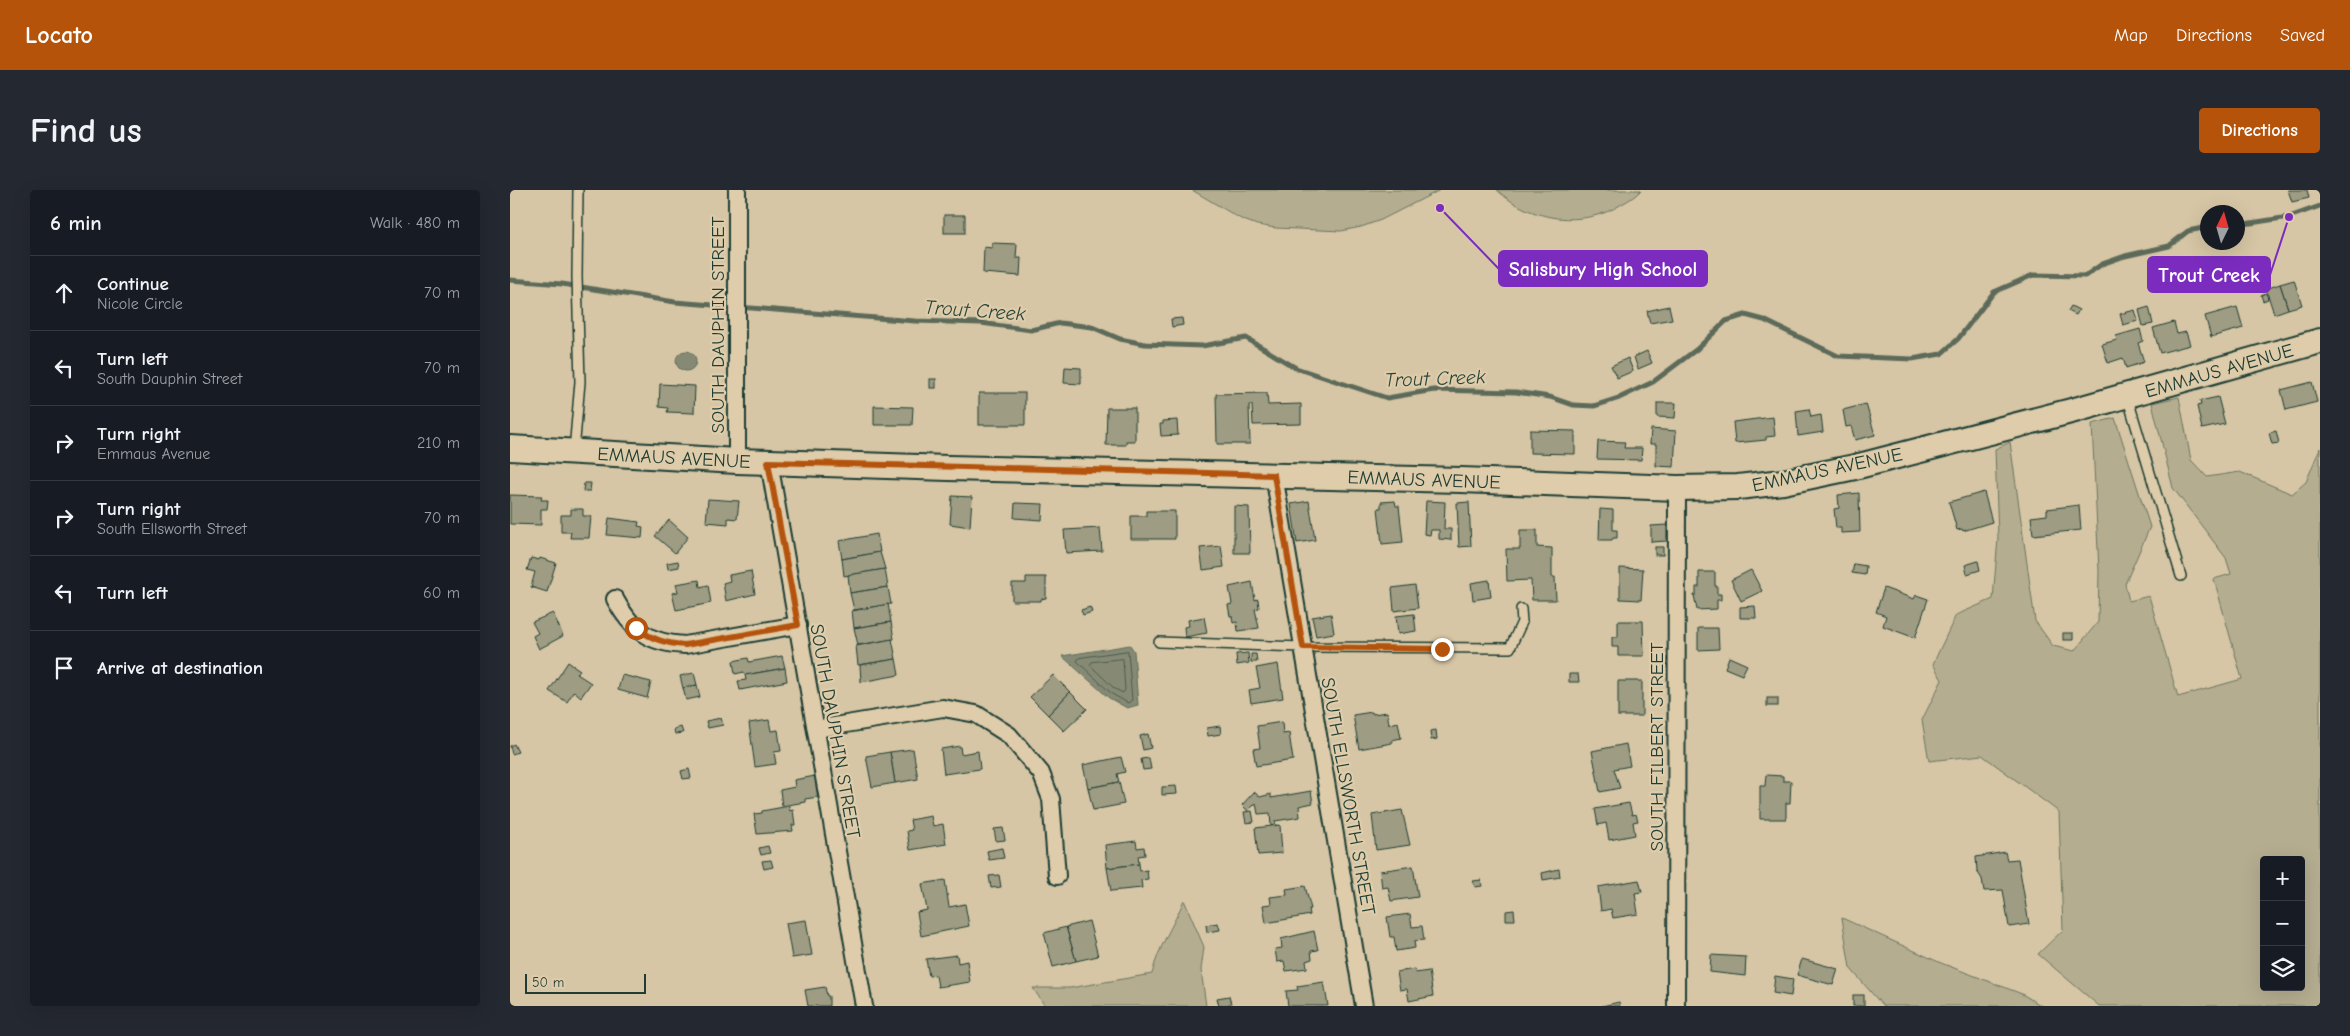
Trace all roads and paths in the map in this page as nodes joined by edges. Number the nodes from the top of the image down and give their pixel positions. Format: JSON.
{"nodes":[{"id":1,"x":578,"y":190,"type":"edge"},
{"id":2,"x":737,"y":190,"type":"edge"},
{"id":3,"x":2320,"y":341,"type":"edge"},
{"id":4,"x":2127,"y":396,"type":"junction"},
{"id":5,"x":510,"y":448,"type":"edge"},
{"id":6,"x":574,"y":452,"type":"junction"},
{"id":7,"x":737,"y":461,"type":"junction"},
{"id":8,"x":768,"y":462,"type":"junction"},
{"id":9,"x":1274,"y":475,"type":"junction"},
{"id":10,"x":1677,"y":488,"type":"junction"},
{"id":11,"x":2180,"y":576,"type":"dead end"},
{"id":12,"x":615,"y":599,"type":"dead end"},
{"id":13,"x":1521,"y":609,"type":"dead end"},
{"id":14,"x":798,"y":625,"type":"junction"},
{"id":15,"x":1159,"y":642,"type":"dead end"},
{"id":16,"x":1303,"y":647,"type":"junction"},
{"id":17,"x":816,"y":729,"type":"junction"},
{"id":18,"x":1057,"y":876,"type":"dead end"},
{"id":19,"x":864,"y":1006,"type":"edge"},
{"id":20,"x":1364,"y":1006,"type":"edge"},
{"id":21,"x":1676,"y":1006,"type":"edge"}],
"edges":[{"from":1,"to":6,"type":"lane"},
{"from":2,"to":7,"type":"street","name":"SOUTH DAUPHIN STREET"},
{"from":3,"to":4,"type":"main road","name":"EMMAUS AVENUE"},
{"from":4,"to":10,"type":"main road","name":"EMMAUS AVENUE"},
{"from":4,"to":11,"type":"lane"},
{"from":5,"to":6,"type":"main road","name":"EMMAUS AVENUE"},
{"from":6,"to":7,"type":"main road","name":"EMMAUS AVENUE"},
{"from":7,"to":8,"type":"main road","name":"EMMAUS AVENUE"},
{"from":8,"to":9,"type":"main road","name":"EMMAUS AVENUE"},
{"from":8,"to":14,"type":"street","name":"SOUTH DAUPHIN STREET"},
{"from":9,"to":10,"type":"main road","name":"EMMAUS AVENUE"},
{"from":9,"to":16,"type":"street","name":"SOUTH ELLSWORTH STREET"},
{"from":10,"to":21,"type":"street","name":"SOUTH FILBERT STREET"},
{"from":12,"to":14,"type":"street"},
{"from":13,"to":16,"type":"lane"},
{"from":14,"to":17,"type":"street","name":"SOUTH DAUPHIN STREET"},
{"from":15,"to":16,"type":"lane"},
{"from":16,"to":20,"type":"street","name":"SOUTH ELLSWORTH STREET"},
{"from":17,"to":18,"type":"street"},
{"from":17,"to":19,"type":"street","name":"SOUTH DAUPHIN STREET"}]}
